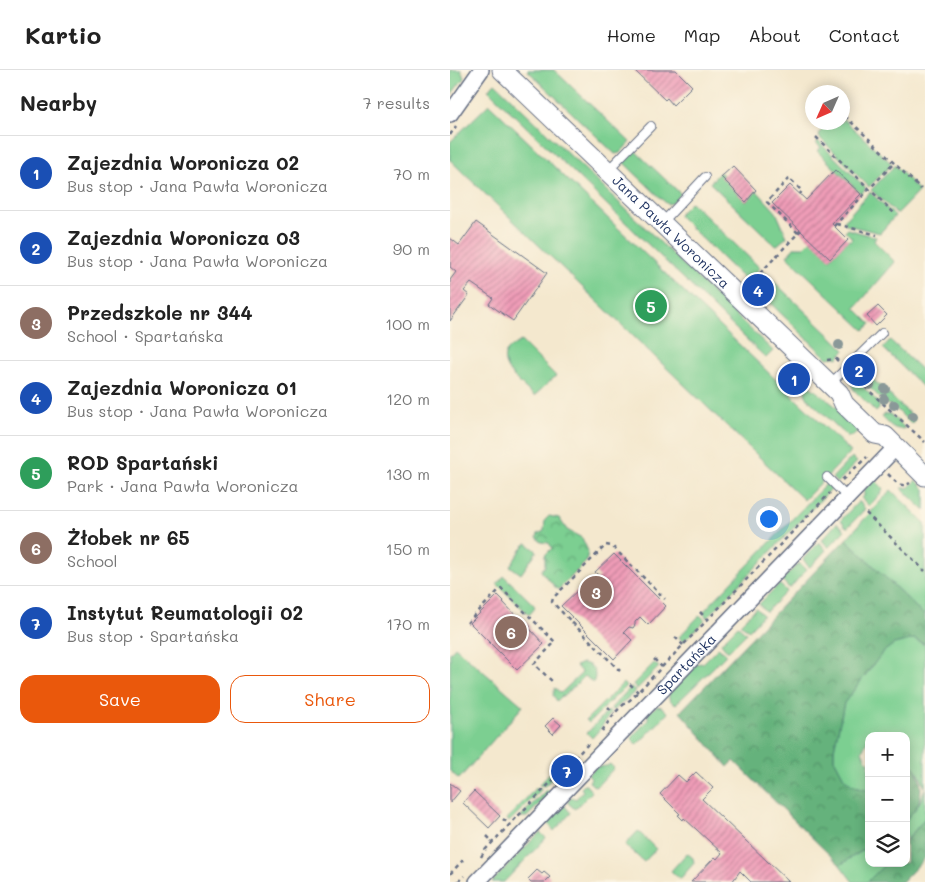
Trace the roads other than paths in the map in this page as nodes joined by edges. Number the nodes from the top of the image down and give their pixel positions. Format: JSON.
{"nodes":[{"id":1,"x":481,"y":70,"type":"edge"},
{"id":2,"x":503,"y":70,"type":"edge"},
{"id":3,"x":450,"y":114,"type":"edge"},
{"id":4,"x":651,"y":126,"type":"dead end"},
{"id":5,"x":607,"y":171,"type":"junction"},
{"id":6,"x":705,"y":177,"type":"dead end"},
{"id":7,"x":661,"y":223,"type":"junction"},
{"id":8,"x":882,"y":333,"type":"dead end"},
{"id":9,"x":834,"y":388,"type":"junction"},
{"id":10,"x":891,"y":441,"type":"junction"},
{"id":11,"x":826,"y":477,"type":"dead end"},
{"id":12,"x":920,"y":477,"type":"edge"},
{"id":13,"x":842,"y":492,"type":"junction"},
{"id":14,"x":471,"y":879,"type":"edge"}],
"edges":[{"from":1,"to":3,"type":"street"},
{"from":2,"to":5,"type":"street","name":"Jana Pawła Woronicza"},
{"from":4,"to":5,"type":"lane"},
{"from":5,"to":7,"type":"street","name":"Jana Pawła Woronicza"},
{"from":6,"to":7,"type":"lane"},
{"from":7,"to":9,"type":"street","name":"Jana Pawła Woronicza"},
{"from":8,"to":9,"type":"lane"},
{"from":9,"to":10,"type":"street","name":"Jana Pawła Woronicza"},
{"from":10,"to":12,"type":"street","name":"Jana Pawła Woronicza"},
{"from":10,"to":13,"type":"street","name":"Spartańska"},
{"from":11,"to":13,"type":"lane"},
{"from":13,"to":14,"type":"street","name":"Spartańska"}]}
